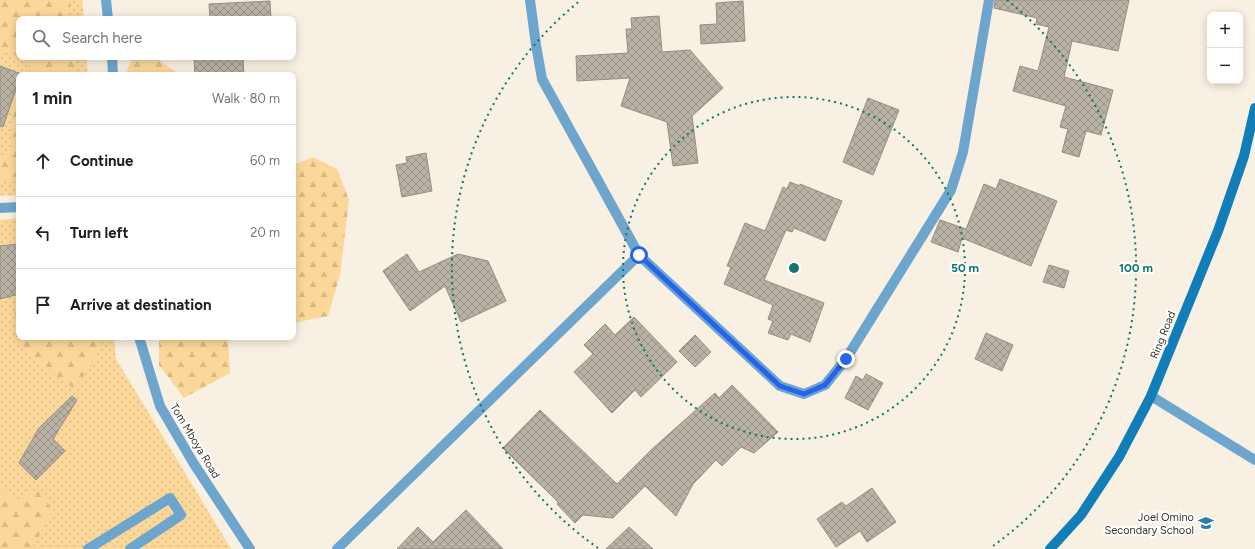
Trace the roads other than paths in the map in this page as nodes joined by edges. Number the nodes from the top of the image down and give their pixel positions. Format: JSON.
{"nodes":[{"id":1,"x":106,"y":0,"type":"edge"},
{"id":2,"x":530,"y":0,"type":"edge"},
{"id":3,"x":989,"y":0,"type":"edge"},
{"id":4,"x":108,"y":16,"type":"edge"},
{"id":5,"x":112,"y":60,"type":"edge"},
{"id":6,"x":113,"y":72,"type":"edge"},
{"id":7,"x":1255,"y":108,"type":"edge"},
{"id":8,"x":16,"y":207,"type":"edge"},
{"id":9,"x":0,"y":208,"type":"edge"},
{"id":10,"x":639,"y":255,"type":"junction"},
{"id":11,"x":140,"y":340,"type":"edge"},
{"id":12,"x":1151,"y":396,"type":"junction"},
{"id":13,"x":1255,"y":460,"type":"edge"},
{"id":14,"x":88,"y":549,"type":"edge"},
{"id":15,"x":130,"y":549,"type":"edge"},
{"id":16,"x":250,"y":549,"type":"edge"},
{"id":17,"x":337,"y":549,"type":"edge"},
{"id":18,"x":1050,"y":549,"type":"edge"}],
"edges":[{"from":1,"to":4,"type":"street"},
{"from":2,"to":10,"type":"street"},
{"from":3,"to":10,"type":"street"},
{"from":5,"to":6,"type":"street"},
{"from":7,"to":12,"type":"main road","name":"Ring Road"},
{"from":8,"to":9,"type":"street"},
{"from":10,"to":17,"type":"street"},
{"from":11,"to":16,"type":"street","name":"Tom Mboya Road"},
{"from":12,"to":13,"type":"street"},
{"from":12,"to":18,"type":"main road","name":"Ring Road"},
{"from":14,"to":15,"type":"street"}]}
